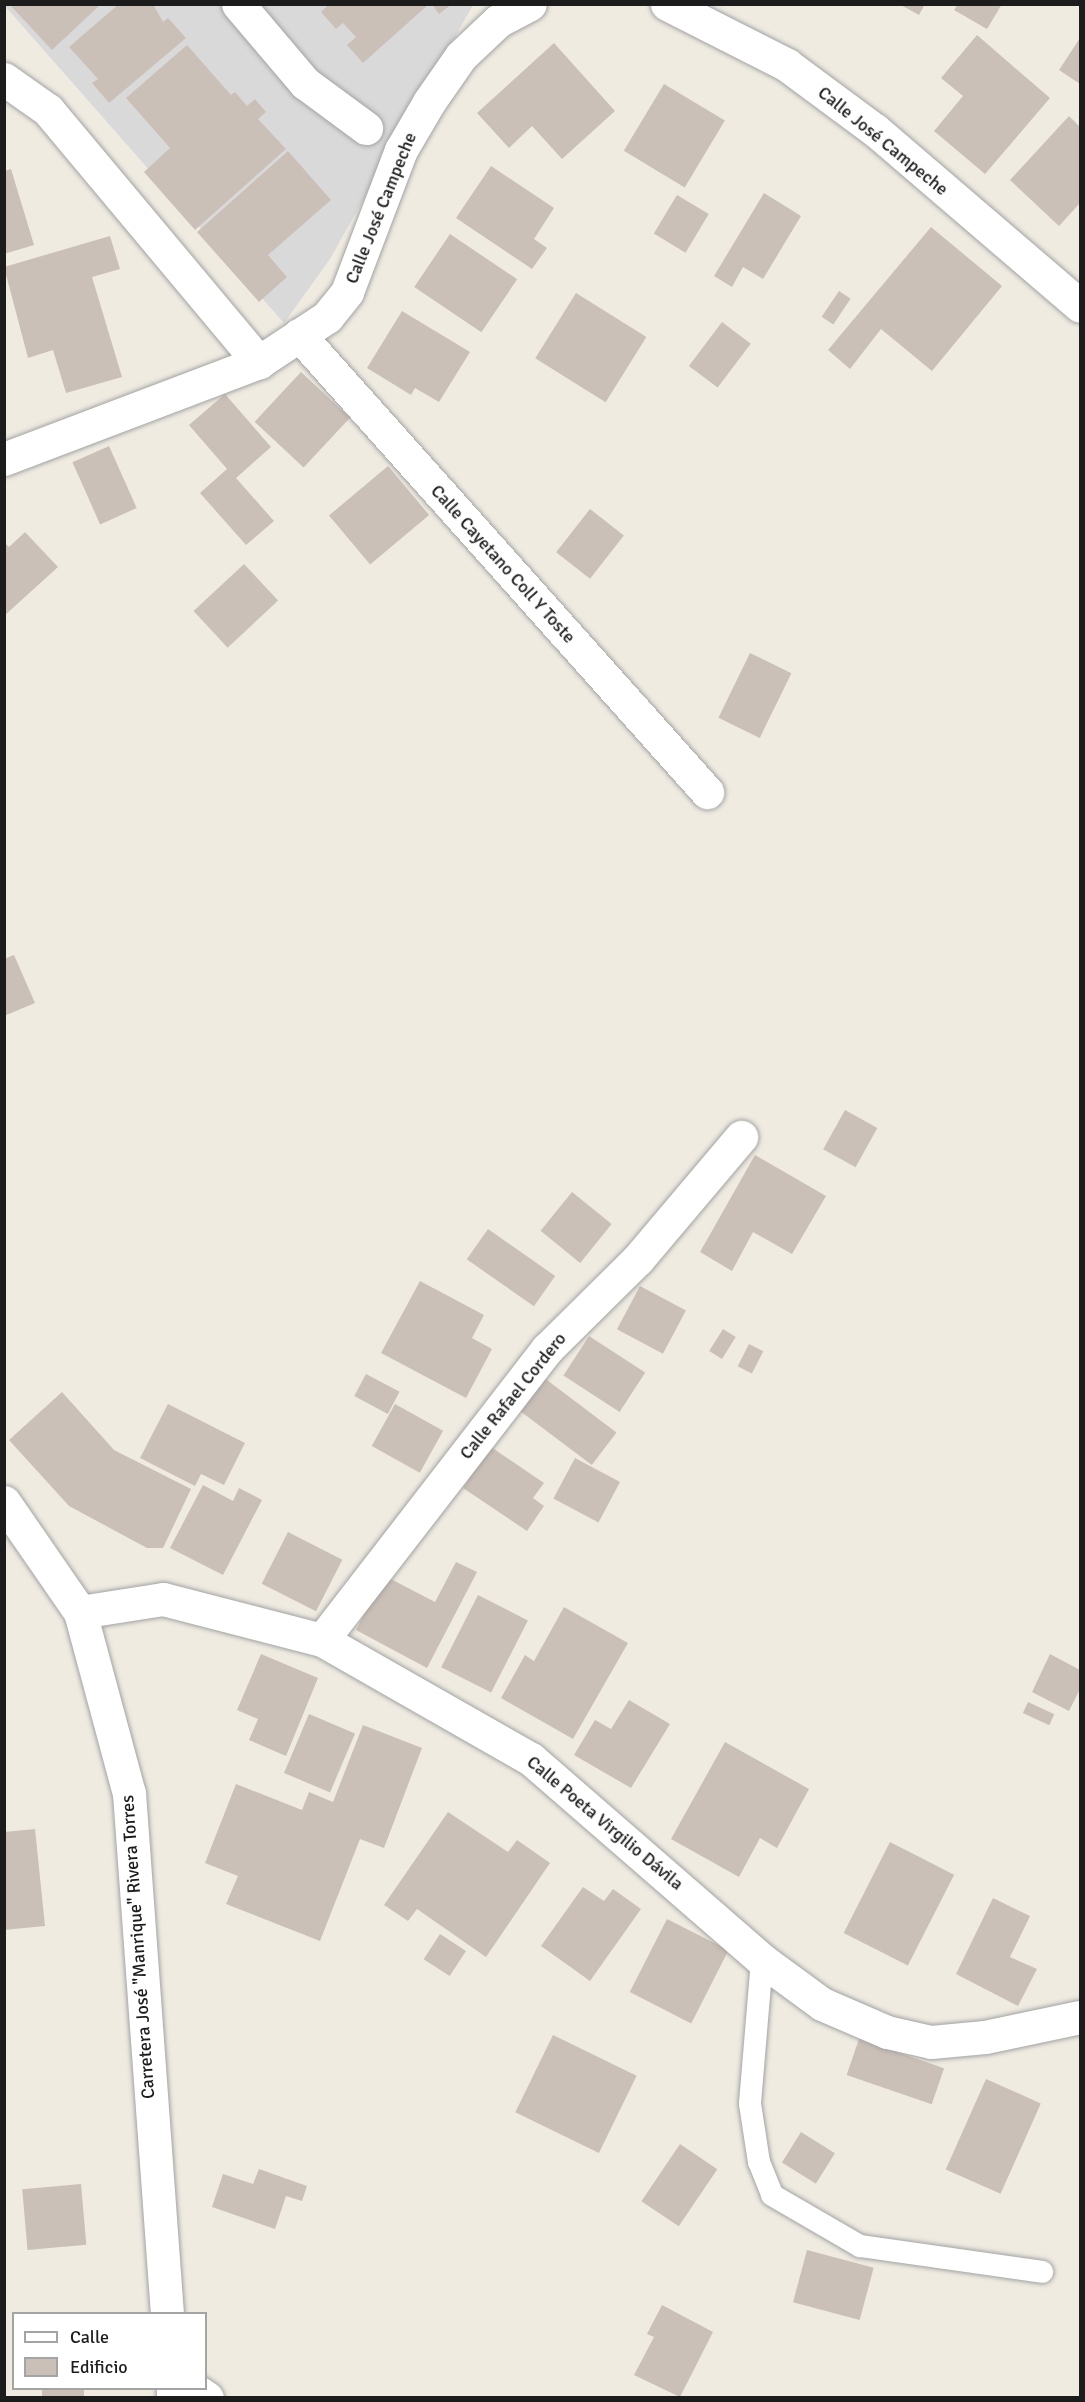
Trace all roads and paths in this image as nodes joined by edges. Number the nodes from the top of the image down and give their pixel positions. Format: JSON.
{"nodes":[{"id":1,"x":238,"y":4,"type":"edge"},
{"id":2,"x":530,"y":4,"type":"edge"},
{"id":3,"x":667,"y":4,"type":"edge"},
{"id":4,"x":4,"y":79,"type":"edge"},
{"id":5,"x":366,"y":128,"type":"dead end"},
{"id":6,"x":1080,"y":306,"type":"edge"},
{"id":7,"x":299,"y":335,"type":"junction"},
{"id":8,"x":259,"y":362,"type":"junction"},
{"id":9,"x":4,"y":459,"type":"edge"},
{"id":10,"x":707,"y":792,"type":"dead end"},
{"id":11,"x":741,"y":1137,"type":"dead end"},
{"id":12,"x":4,"y":1502,"type":"edge"},
{"id":13,"x":80,"y":1612,"type":"junction"},
{"id":14,"x":322,"y":1640,"type":"junction"},
{"id":15,"x":762,"y":1960,"type":"junction"},
{"id":16,"x":1080,"y":2017,"type":"edge"},
{"id":17,"x":1042,"y":2272,"type":"dead end"},
{"id":18,"x":167,"y":2312,"type":"edge"}],
"edges":[{"from":1,"to":5,"type":"street"},
{"from":2,"to":7,"type":"street","name":"Calle José Campeche"},
{"from":3,"to":6,"type":"street","name":"Calle José Campeche"},
{"from":4,"to":8,"type":"street"},
{"from":7,"to":8,"type":"street","name":"Calle José Campeche"},
{"from":7,"to":10,"type":"street","name":"Calle Cayetano Coll Y Toste"},
{"from":8,"to":9,"type":"street","name":"Calle José Campeche"},
{"from":11,"to":14,"type":"street","name":"Calle Rafael Cordero"},
{"from":12,"to":13,"type":"street","name":"Carretera José \"Manrique\" Rivera Torres"},
{"from":13,"to":14,"type":"street","name":"Calle Poeta Virgilio Dávila"},
{"from":13,"to":18,"type":"street","name":"Carretera José \"Manrique\" Rivera Torres"},
{"from":14,"to":15,"type":"street","name":"Calle Poeta Virgilio Dávila"},
{"from":15,"to":16,"type":"street","name":"Calle Poeta Virgilio Dávila"},
{"from":15,"to":17,"type":"lane"}]}
